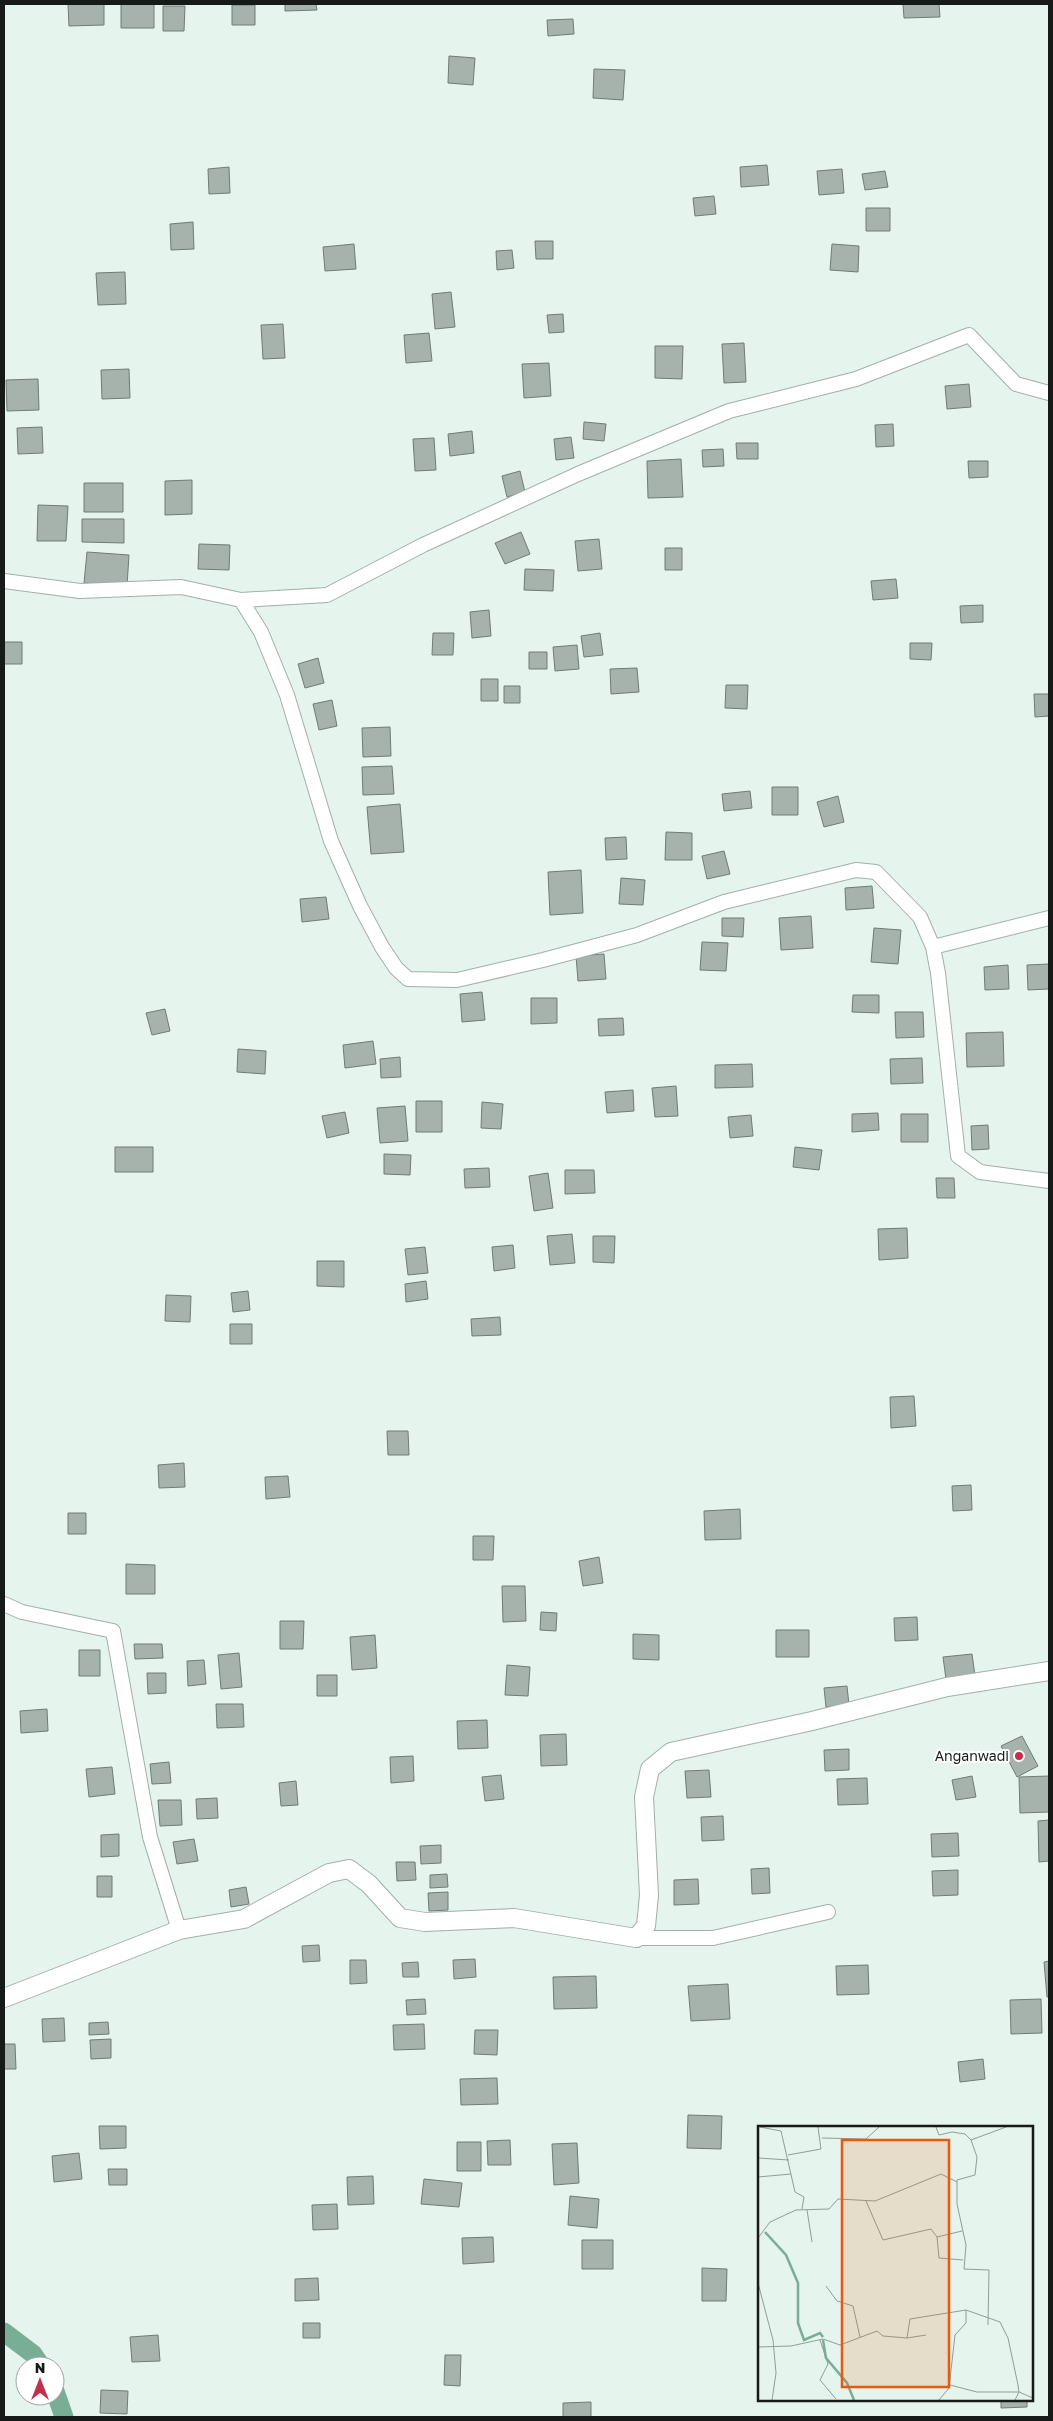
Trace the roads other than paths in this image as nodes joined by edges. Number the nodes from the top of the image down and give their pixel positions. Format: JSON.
{"nodes":[{"id":1,"x":1049,"y":394,"type":"edge"},
{"id":2,"x":4,"y":581,"type":"edge"},
{"id":3,"x":242,"y":600,"type":"junction"},
{"id":4,"x":1049,"y":918,"type":"edge"},
{"id":5,"x":932,"y":947,"type":"junction"},
{"id":6,"x":1049,"y":1181,"type":"edge"},
{"id":7,"x":4,"y":1604,"type":"edge"},
{"id":8,"x":1049,"y":1671,"type":"edge"},
{"id":9,"x":828,"y":1912,"type":"dead end"},
{"id":10,"x":179,"y":1930,"type":"junction"},
{"id":11,"x":636,"y":1938,"type":"junction"},
{"id":12,"x":4,"y":1998,"type":"edge"}],
"edges":[{"from":1,"to":3,"type":"street"},
{"from":2,"to":3,"type":"street"},
{"from":3,"to":5,"type":"street"},
{"from":4,"to":5,"type":"street"},
{"from":5,"to":6,"type":"street"},
{"from":7,"to":10,"type":"street"},
{"from":8,"to":11,"type":"street"},
{"from":9,"to":11,"type":"street"},
{"from":10,"to":11,"type":"street"},
{"from":10,"to":12,"type":"street"}]}
